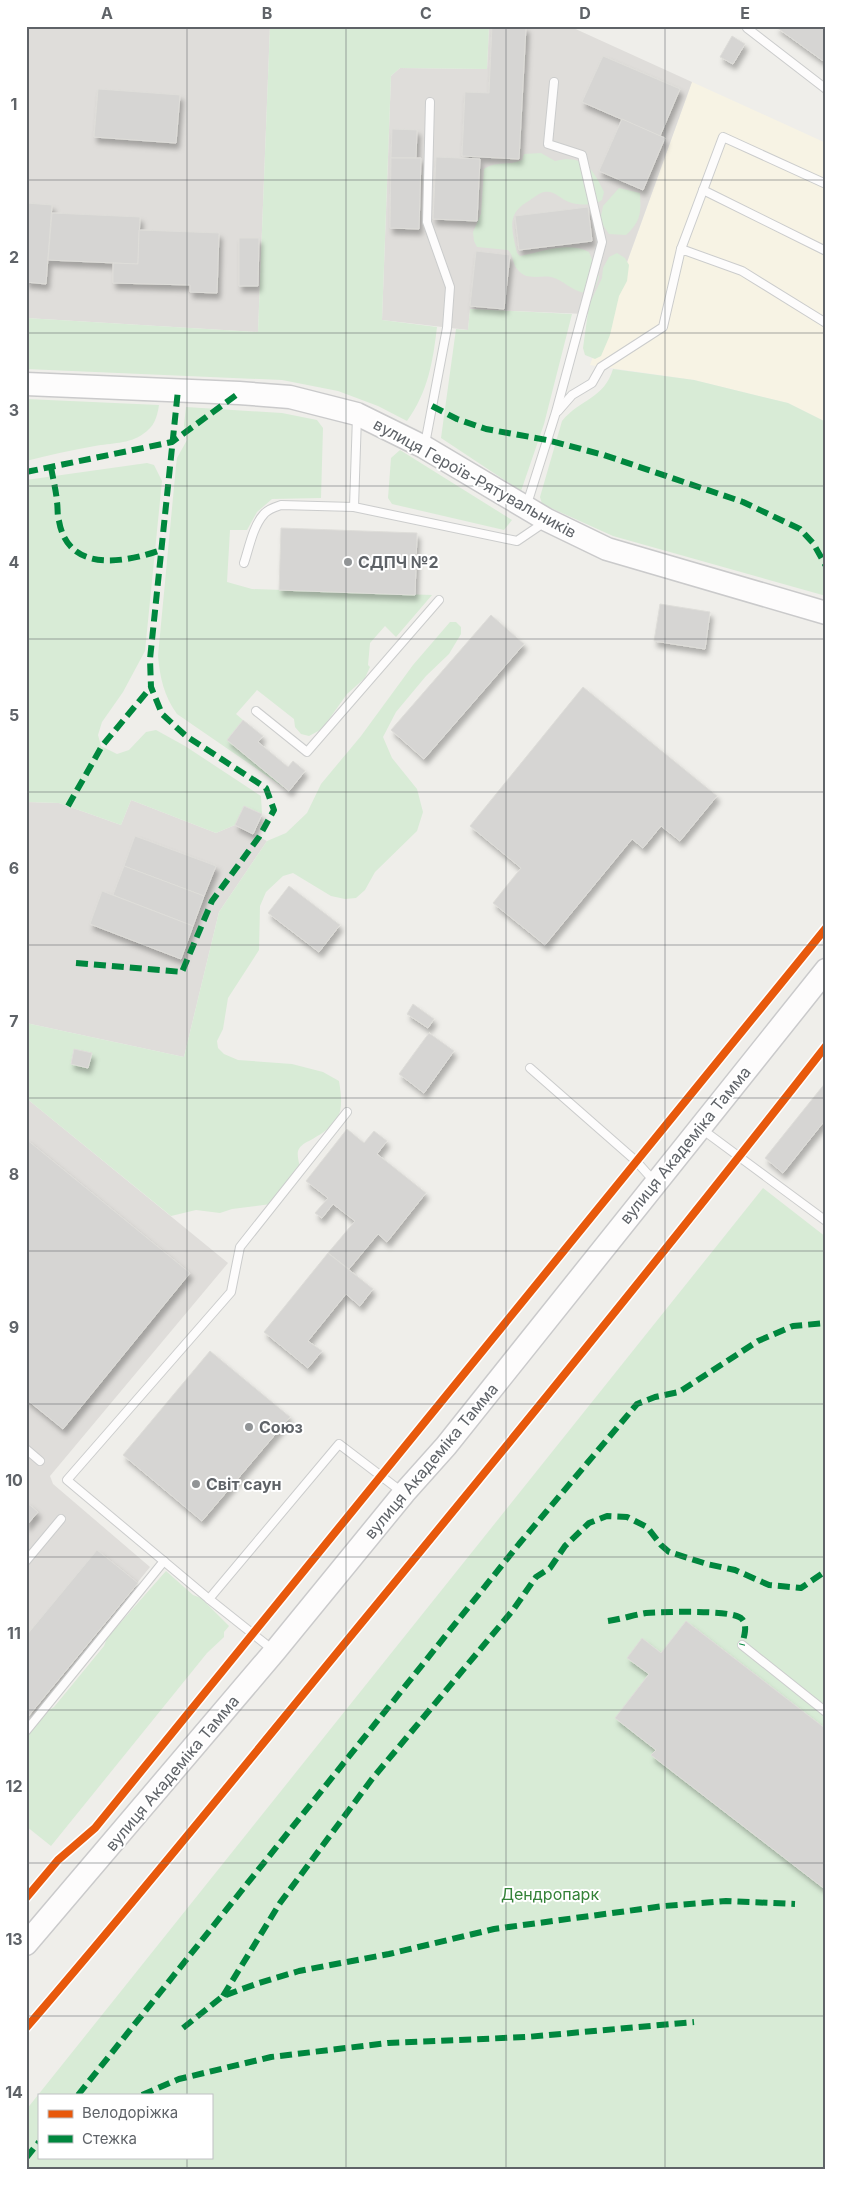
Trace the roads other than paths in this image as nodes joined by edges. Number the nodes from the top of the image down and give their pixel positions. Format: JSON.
{"nodes":[{"id":1,"x":747,"y":27,"type":"edge"},
{"id":2,"x":554,"y":82,"type":"dead end"},
{"id":3,"x":826,"y":89,"type":"edge"},
{"id":4,"x":430,"y":102,"type":"dead end"},
{"id":5,"x":826,"y":184,"type":"edge"},
{"id":6,"x":703,"y":190,"type":"junction"},
{"id":7,"x":681,"y":249,"type":"junction"},
{"id":8,"x":826,"y":251,"type":"edge"},
{"id":9,"x":826,"y":323,"type":"edge"},
{"id":10,"x":26,"y":384,"type":"edge"},
{"id":11,"x":556,"y":412,"type":"junction"},
{"id":12,"x":357,"y":414,"type":"junction"},
{"id":13,"x":424,"y":447,"type":"junction"},
{"id":14,"x":354,"y":507,"type":"junction"},
{"id":15,"x":526,"y":508,"type":"junction"},
{"id":16,"x":547,"y":520,"type":"junction"},
{"id":17,"x":244,"y":563,"type":"dead end"},
{"id":18,"x":439,"y":600,"type":"dead end"},
{"id":19,"x":826,"y":613,"type":"edge"},
{"id":20,"x":256,"y":711,"type":"dead end"},
{"id":21,"x":826,"y":970,"type":"edge"},
{"id":22,"x":530,"y":1068,"type":"dead end"},
{"id":23,"x":347,"y":1112,"type":"dead end"},
{"id":24,"x":699,"y":1127,"type":"junction"},
{"id":25,"x":655,"y":1182,"type":"junction"},
{"id":26,"x":826,"y":1220,"type":"edge"},
{"id":27,"x":26,"y":1449,"type":"edge"},
{"id":28,"x":40,"y":1461,"type":"dead end"},
{"id":29,"x":404,"y":1493,"type":"junction"},
{"id":30,"x":61,"y":1519,"type":"dead end"},
{"id":31,"x":26,"y":1561,"type":"edge"},
{"id":32,"x":164,"y":1562,"type":"junction"},
{"id":33,"x":209,"y":1599,"type":"junction"},
{"id":34,"x":742,"y":1645,"type":"dead end"},
{"id":35,"x":275,"y":1651,"type":"junction"},
{"id":36,"x":826,"y":1712,"type":"edge"},
{"id":37,"x":26,"y":1731,"type":"edge"},
{"id":38,"x":26,"y":1944,"type":"edge"}],
"edges":[{"from":1,"to":3,"type":"lane"},
{"from":2,"to":11,"type":"lane"},
{"from":4,"to":13,"type":"lane"},
{"from":5,"to":6,"type":"lane"},
{"from":6,"to":7,"type":"lane"},
{"from":6,"to":8,"type":"lane"},
{"from":7,"to":9,"type":"lane"},
{"from":7,"to":11,"type":"lane"},
{"from":10,"to":12,"type":"main road","name":"вулиця Героїв-Рятувальників"},
{"from":11,"to":15,"type":"lane"},
{"from":12,"to":13,"type":"main road","name":"вулиця Героїв-Рятувальників"},
{"from":12,"to":14,"type":"lane"},
{"from":13,"to":15,"type":"main road","name":"вулиця Героїв-Рятувальників"},
{"from":14,"to":16,"type":"lane"},
{"from":14,"to":17,"type":"lane"},
{"from":15,"to":16,"type":"main road","name":"вулиця Героїв-Рятувальників"},
{"from":16,"to":19,"type":"main road","name":"вулиця Героїв-Рятувальників"},
{"from":18,"to":20,"type":"lane"},
{"from":21,"to":24,"type":"main road","name":"вулиця Академіка Тамма"},
{"from":22,"to":25,"type":"lane"},
{"from":23,"to":32,"type":"lane"},
{"from":24,"to":25,"type":"main road","name":"вулиця Академіка Тамма"},
{"from":24,"to":26,"type":"lane"},
{"from":25,"to":29,"type":"main road","name":"вулиця Академіка Тамма"},
{"from":27,"to":28,"type":"lane"},
{"from":29,"to":33,"type":"lane"},
{"from":29,"to":35,"type":"main road","name":"вулиця Академіка Тамма"},
{"from":30,"to":31,"type":"lane"},
{"from":32,"to":33,"type":"lane"},
{"from":32,"to":37,"type":"lane"},
{"from":33,"to":35,"type":"lane"},
{"from":34,"to":36,"type":"lane"},
{"from":35,"to":38,"type":"main road","name":"вулиця Академіка Тамма"}]}
